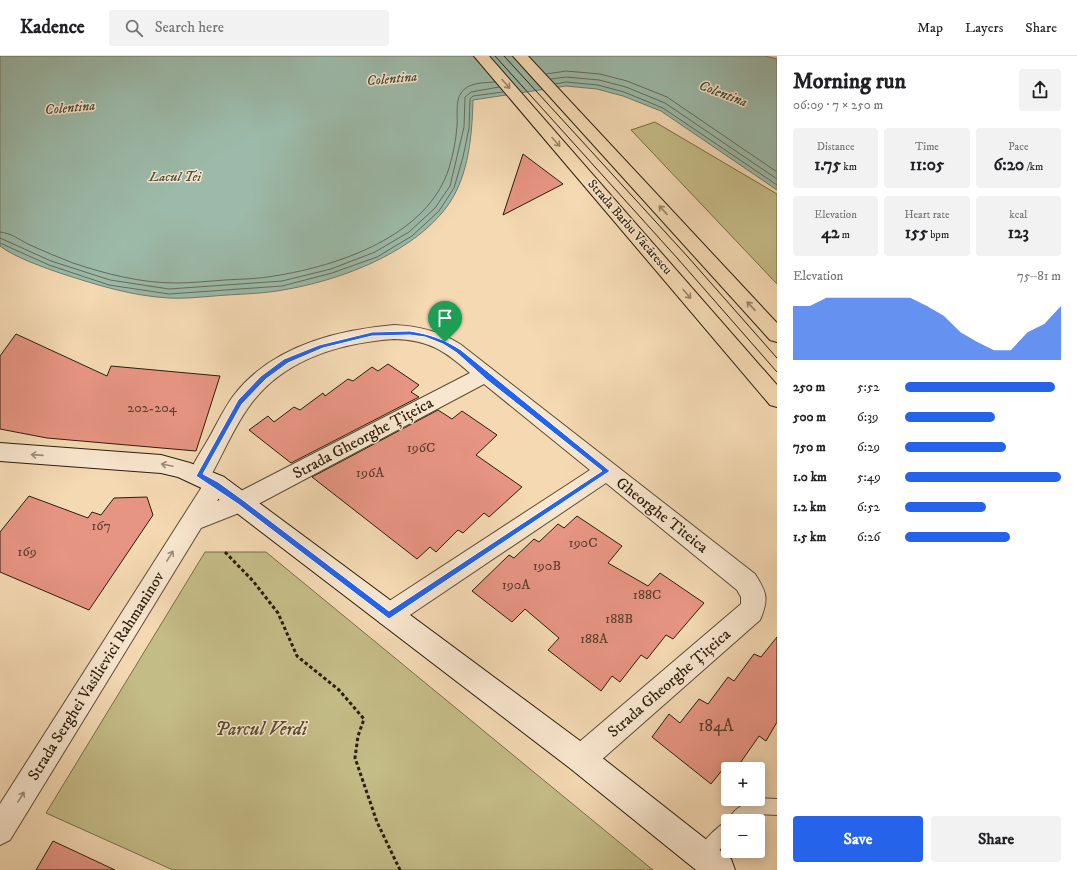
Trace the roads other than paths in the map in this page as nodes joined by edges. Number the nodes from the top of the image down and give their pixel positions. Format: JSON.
{"nodes":[{"id":1,"x":481,"y":56,"type":"edge"},
{"id":2,"x":520,"y":56,"type":"edge"},
{"id":3,"x":777,"y":335,"type":"edge"},
{"id":4,"x":485,"y":374,"type":"junction"},
{"id":5,"x":777,"y":399,"type":"edge"},
{"id":6,"x":0,"y":452,"type":"edge"},
{"id":7,"x":606,"y":471,"type":"junction"},
{"id":8,"x":208,"y":480,"type":"junction"},
{"id":9,"x":241,"y":502,"type":"junction"},
{"id":10,"x":192,"y":522,"type":"junction"},
{"id":11,"x":755,"y":605,"type":"joint"},
{"id":12,"x":389,"y":615,"type":"junction"},
{"id":13,"x":581,"y":759,"type":"junction"},
{"id":14,"x":777,"y":807,"type":"edge"},
{"id":15,"x":743,"y":814,"type":"edge"},
{"id":16,"x":0,"y":830,"type":"edge"},
{"id":17,"x":721,"y":843,"type":"edge"},
{"id":18,"x":711,"y":863,"type":"edge"}],
"edges":[{"from":1,"to":5,"type":"main road","name":"Strada Barbu Văcărescu","one_way":true},
{"from":3,"to":2,"type":"main road","one_way":true},
{"from":4,"to":7,"type":"street","name":"Gheorghe Titeica"},
{"from":4,"to":8,"type":"street","name":"Gheorghe Titeica"},
{"from":4,"to":9,"type":"street","name":"Strada Gheorghe Țițeica"},
{"from":8,"to":6,"type":"street","one_way":true},
{"from":7,"to":11,"type":"street","name":"Gheorghe Titeica"},
{"from":7,"to":12,"type":"street"},
{"from":8,"to":9,"type":"street"},
{"from":8,"to":10,"type":"street","name":"Strada Serghei Vasilievici Rahmaninov"},
{"from":9,"to":10,"type":"street"},
{"from":9,"to":12,"type":"street"},
{"from":16,"to":10,"type":"street","name":"Strada Serghei Vasilievici Rahmaninov","one_way":true},
{"from":11,"to":13,"type":"street","name":"Strada Gheorghe Țițeica"},
{"from":12,"to":13,"type":"street"},
{"from":13,"to":18,"type":"street"},
{"from":14,"to":15,"type":"lane"},
{"from":17,"to":18,"type":"lane"}]}
